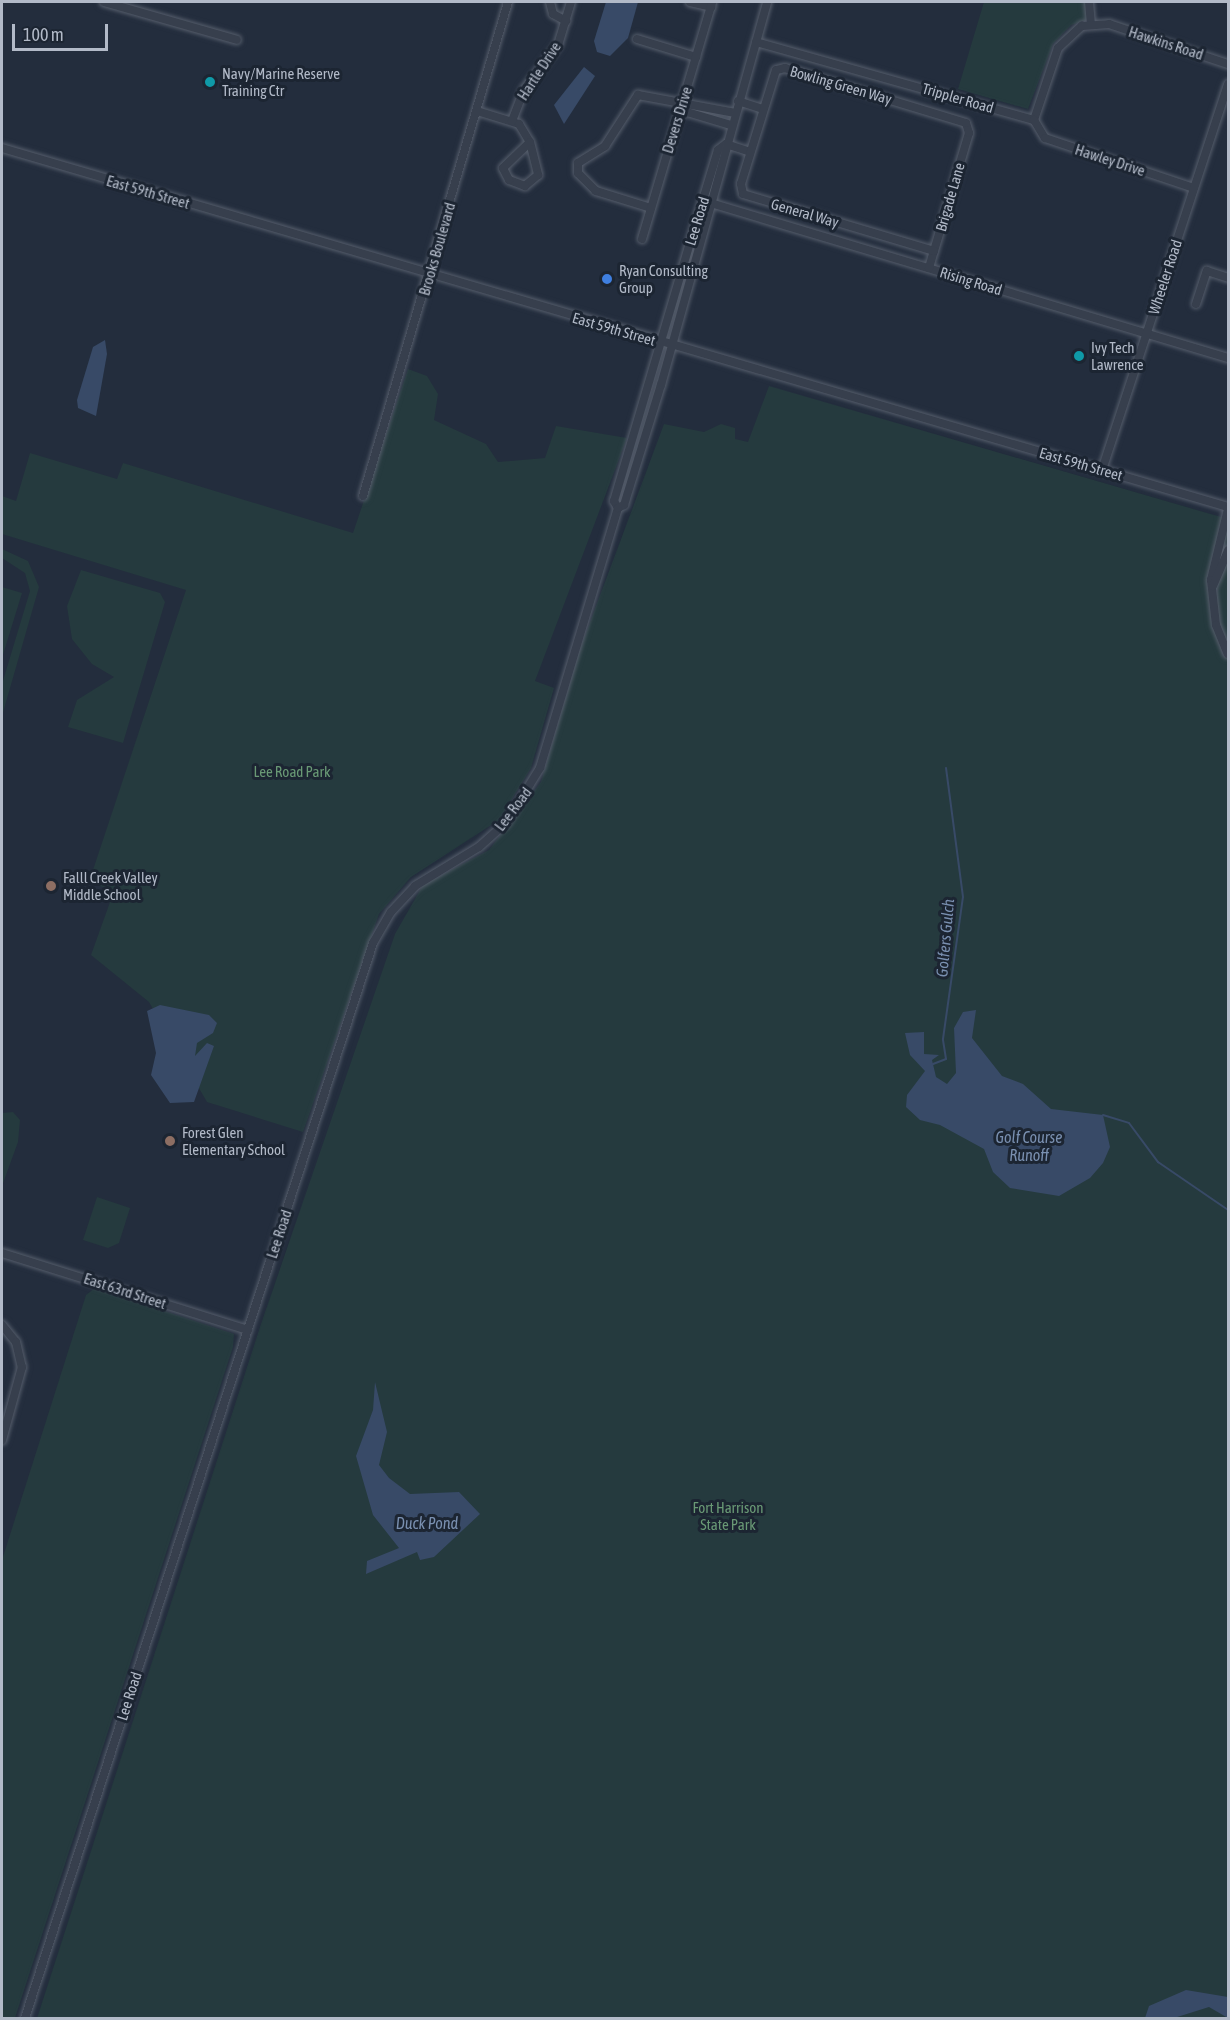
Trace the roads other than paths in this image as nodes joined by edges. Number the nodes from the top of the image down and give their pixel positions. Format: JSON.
{"nodes":[{"id":1,"x":104,"y":2,"type":"edge"},
{"id":2,"x":508,"y":2,"type":"edge"},
{"id":3,"x":550,"y":2,"type":"edge"},
{"id":4,"x":572,"y":2,"type":"edge"},
{"id":5,"x":690,"y":2,"type":"edge"},
{"id":6,"x":767,"y":2,"type":"edge"},
{"id":7,"x":1089,"y":2,"type":"edge"},
{"id":8,"x":711,"y":4,"type":"edge"},
{"id":9,"x":566,"y":21,"type":"junction"},
{"id":10,"x":1091,"y":24,"type":"junction"},
{"id":11,"x":637,"y":39,"type":"dead end"},
{"id":12,"x":237,"y":40,"type":"dead end"},
{"id":13,"x":756,"y":42,"type":"junction"},
{"id":14,"x":696,"y":57,"type":"junction"},
{"id":15,"x":1228,"y":64,"type":"edge"},
{"id":16,"x":1228,"y":84,"type":"edge"},
{"id":17,"x":738,"y":101,"type":"junction"},
{"id":18,"x":682,"y":105,"type":"junction"},
{"id":19,"x":763,"y":109,"type":"junction"},
{"id":20,"x":477,"y":111,"type":"junction"},
{"id":21,"x":735,"y":113,"type":"junction"},
{"id":22,"x":1034,"y":120,"type":"junction"},
{"id":23,"x":512,"y":121,"type":"junction"},
{"id":24,"x":731,"y":125,"type":"junction"},
{"id":25,"x":969,"y":127,"type":"joint"},
{"id":26,"x":530,"y":142,"type":"junction"},
{"id":27,"x":726,"y":144,"type":"junction"},
{"id":28,"x":2,"y":147,"type":"edge"},
{"id":29,"x":750,"y":152,"type":"junction"},
{"id":30,"x":1194,"y":188,"type":"junction"},
{"id":31,"x":714,"y":204,"type":"junction"},
{"id":32,"x":651,"y":208,"type":"junction"},
{"id":33,"x":642,"y":239,"type":"dead end"},
{"id":34,"x":934,"y":251,"type":"junction"},
{"id":35,"x":929,"y":268,"type":"junction"},
{"id":36,"x":429,"y":275,"type":"junction"},
{"id":37,"x":1228,"y":278,"type":"edge"},
{"id":38,"x":1196,"y":304,"type":"dead end"},
{"id":39,"x":1147,"y":333,"type":"junction"},
{"id":40,"x":662,"y":343,"type":"junction"},
{"id":41,"x":673,"y":346,"type":"junction"},
{"id":42,"x":1228,"y":358,"type":"edge"},
{"id":43,"x":1102,"y":470,"type":"junction"},
{"id":44,"x":363,"y":496,"type":"dead end"},
{"id":45,"x":618,"y":508,"type":"junction"},
{"id":46,"x":1228,"y":508,"type":"edge"},
{"id":47,"x":1228,"y":550,"type":"edge"},
{"id":48,"x":1213,"y":586,"type":"junction"},
{"id":49,"x":1228,"y":654,"type":"edge"},
{"id":50,"x":2,"y":1252,"type":"edge"},
{"id":51,"x":2,"y":1325,"type":"edge"},
{"id":52,"x":248,"y":1330,"type":"junction"},
{"id":53,"x":2,"y":1440,"type":"edge"},
{"id":54,"x":25,"y":2019,"type":"edge"}],
"edges":[{"from":1,"to":12,"type":"street"},
{"from":2,"to":20,"type":"street","name":"Brooks Boulevard"},
{"from":3,"to":9,"type":"street","name":"Hartle Drive"},
{"from":4,"to":9,"type":"street","name":"Hartle Drive"},
{"from":5,"to":8,"type":"street"},
{"from":6,"to":13,"type":"street","name":"Lee Road"},
{"from":7,"to":10,"type":"street"},
{"from":8,"to":14,"type":"street","name":"Devers Drive"},
{"from":9,"to":23,"type":"street","name":"Hartle Drive"},
{"from":10,"to":15,"type":"street","name":"Hawkins Road"},
{"from":10,"to":22,"type":"street"},
{"from":11,"to":14,"type":"street"},
{"from":13,"to":17,"type":"street","name":"Lee Road"},
{"from":13,"to":22,"type":"street","name":"Trippler Road"},
{"from":14,"to":18,"type":"street","name":"Devers Drive"},
{"from":16,"to":30,"type":"street","name":"Wheeler Road"},
{"from":17,"to":19,"type":"street"},
{"from":17,"to":21,"type":"street","name":"Lee Road"},
{"from":18,"to":21,"type":"street"},
{"from":18,"to":24,"type":"street"},
{"from":18,"to":32,"type":"street","name":"Devers Drive"},
{"from":18,"to":32,"type":"street"},
{"from":19,"to":25,"type":"street","name":"Bowling Green Way"},
{"from":19,"to":29,"type":"street","name":"General Way"},
{"from":20,"to":23,"type":"street"},
{"from":20,"to":36,"type":"street","name":"Brooks Boulevard"},
{"from":21,"to":24,"type":"street","name":"Lee Road"},
{"from":22,"to":30,"type":"street","name":"Hawley Drive"},
{"from":23,"to":26,"type":"street","name":"Hartle Drive"},
{"from":24,"to":27,"type":"street","name":"Lee Road"},
{"from":25,"to":34,"type":"street","name":"Brigade Lane"},
{"from":26,"to":26,"type":"street","name":"Hartle Drive"},
{"from":27,"to":29,"type":"street"},
{"from":27,"to":31,"type":"street","name":"Lee Road"},
{"from":27,"to":40,"type":"street","name":"Lee Road"},
{"from":28,"to":36,"type":"street","name":"East 59th Street"},
{"from":29,"to":34,"type":"street","name":"General Way"},
{"from":30,"to":39,"type":"street","name":"Wheeler Road"},
{"from":31,"to":35,"type":"street","name":"Rising Road"},
{"from":31,"to":41,"type":"street","name":"Lee Road"},
{"from":32,"to":33,"type":"street","name":"Devers Drive"},
{"from":34,"to":35,"type":"street","name":"Brigade Lane"},
{"from":35,"to":39,"type":"street","name":"Rising Road"},
{"from":36,"to":40,"type":"street","name":"East 59th Street"},
{"from":36,"to":44,"type":"street","name":"Brooks Boulevard"},
{"from":37,"to":38,"type":"street"},
{"from":39,"to":42,"type":"street","name":"Rising Road"},
{"from":39,"to":43,"type":"street","name":"Wheeler Road"},
{"from":40,"to":41,"type":"street","name":"East 59th Street"},
{"from":40,"to":45,"type":"street","name":"Lee Road"},
{"from":41,"to":43,"type":"street","name":"East 59th Street"},
{"from":41,"to":45,"type":"street","name":"Lee Road"},
{"from":43,"to":46,"type":"street","name":"East 59th Street"},
{"from":45,"to":52,"type":"street","name":"Lee Road"},
{"from":46,"to":48,"type":"street"},
{"from":47,"to":48,"type":"street"},
{"from":48,"to":49,"type":"street"},
{"from":50,"to":52,"type":"street","name":"East 63rd Street"},
{"from":51,"to":53,"type":"street"},
{"from":52,"to":54,"type":"street","name":"Lee Road"}]}
